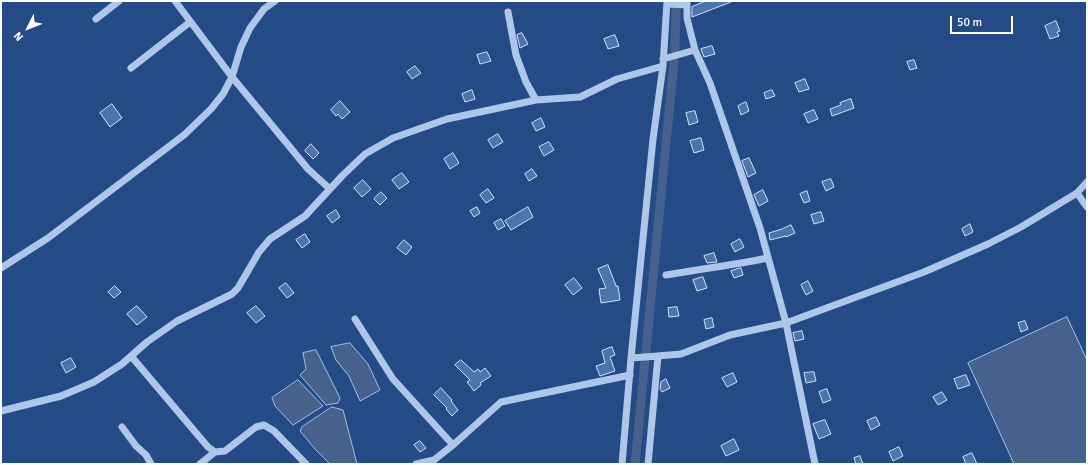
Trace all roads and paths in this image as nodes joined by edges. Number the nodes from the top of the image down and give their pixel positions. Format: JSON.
{"nodes":[{"id":1,"x":119,"y":1,"type":"edge"},
{"id":2,"x":175,"y":1,"type":"edge"},
{"id":3,"x":274,"y":1,"type":"edge"},
{"id":4,"x":667,"y":2,"type":"edge"},
{"id":5,"x":687,"y":3,"type":"edge"},
{"id":6,"x":508,"y":12,"type":"dead end"},
{"id":7,"x":96,"y":19,"type":"dead end"},
{"id":8,"x":190,"y":22,"type":"junction"},
{"id":9,"x":695,"y":50,"type":"junction"},
{"id":10,"x":663,"y":62,"type":"junction"},
{"id":11,"x":131,"y":68,"type":"dead end"},
{"id":12,"x":232,"y":76,"type":"junction"},
{"id":13,"x":536,"y":100,"type":"junction"},
{"id":14,"x":1087,"y":182,"type":"edge"},
{"id":15,"x":330,"y":189,"type":"junction"},
{"id":16,"x":1077,"y":193,"type":"junction"},
{"id":17,"x":1087,"y":207,"type":"edge"},
{"id":18,"x":768,"y":258,"type":"junction"},
{"id":19,"x":1,"y":268,"type":"edge"},
{"id":20,"x":666,"y":275,"type":"dead end"},
{"id":21,"x":355,"y":319,"type":"dead end"},
{"id":22,"x":786,"y":322,"type":"junction"},
{"id":23,"x":130,"y":356,"type":"junction"},
{"id":24,"x":658,"y":356,"type":"junction"},
{"id":25,"x":631,"y":358,"type":"junction"},
{"id":26,"x":630,"y":375,"type":"junction"},
{"id":27,"x":1,"y":411,"type":"edge"},
{"id":28,"x":122,"y":427,"type":"dead end"},
{"id":29,"x":453,"y":445,"type":"junction"},
{"id":30,"x":215,"y":452,"type":"junction"},
{"id":31,"x":152,"y":464,"type":"edge"},
{"id":32,"x":200,"y":464,"type":"edge"},
{"id":33,"x":306,"y":464,"type":"edge"},
{"id":34,"x":416,"y":464,"type":"edge"},
{"id":35,"x":622,"y":464,"type":"edge"},
{"id":36,"x":648,"y":464,"type":"edge"},
{"id":37,"x":815,"y":464,"type":"edge"}],
"edges":[{"from":1,"to":7,"type":"street"},
{"from":2,"to":8,"type":"street"},
{"from":3,"to":12,"type":"street"},
{"from":4,"to":5,"type":"street"},
{"from":4,"to":10,"type":"street"},
{"from":5,"to":9,"type":"street"},
{"from":6,"to":13,"type":"street"},
{"from":8,"to":11,"type":"street"},
{"from":8,"to":12,"type":"street"},
{"from":9,"to":10,"type":"street"},
{"from":9,"to":18,"type":"street"},
{"from":10,"to":13,"type":"street"},
{"from":10,"to":25,"type":"street"},
{"from":12,"to":15,"type":"street"},
{"from":12,"to":19,"type":"street"},
{"from":13,"to":15,"type":"street"},
{"from":14,"to":16,"type":"street"},
{"from":15,"to":23,"type":"street"},
{"from":16,"to":17,"type":"street"},
{"from":16,"to":22,"type":"street"},
{"from":18,"to":20,"type":"street"},
{"from":18,"to":22,"type":"street"},
{"from":21,"to":29,"type":"street"},
{"from":22,"to":24,"type":"street"},
{"from":22,"to":37,"type":"street"},
{"from":23,"to":27,"type":"street"},
{"from":23,"to":30,"type":"street"},
{"from":24,"to":25,"type":"street"},
{"from":24,"to":36,"type":"street"},
{"from":25,"to":26,"type":"street"},
{"from":26,"to":29,"type":"street"},
{"from":26,"to":35,"type":"street"},
{"from":28,"to":31,"type":"street"},
{"from":29,"to":34,"type":"street"},
{"from":30,"to":32,"type":"street"},
{"from":30,"to":33,"type":"street"}]}
